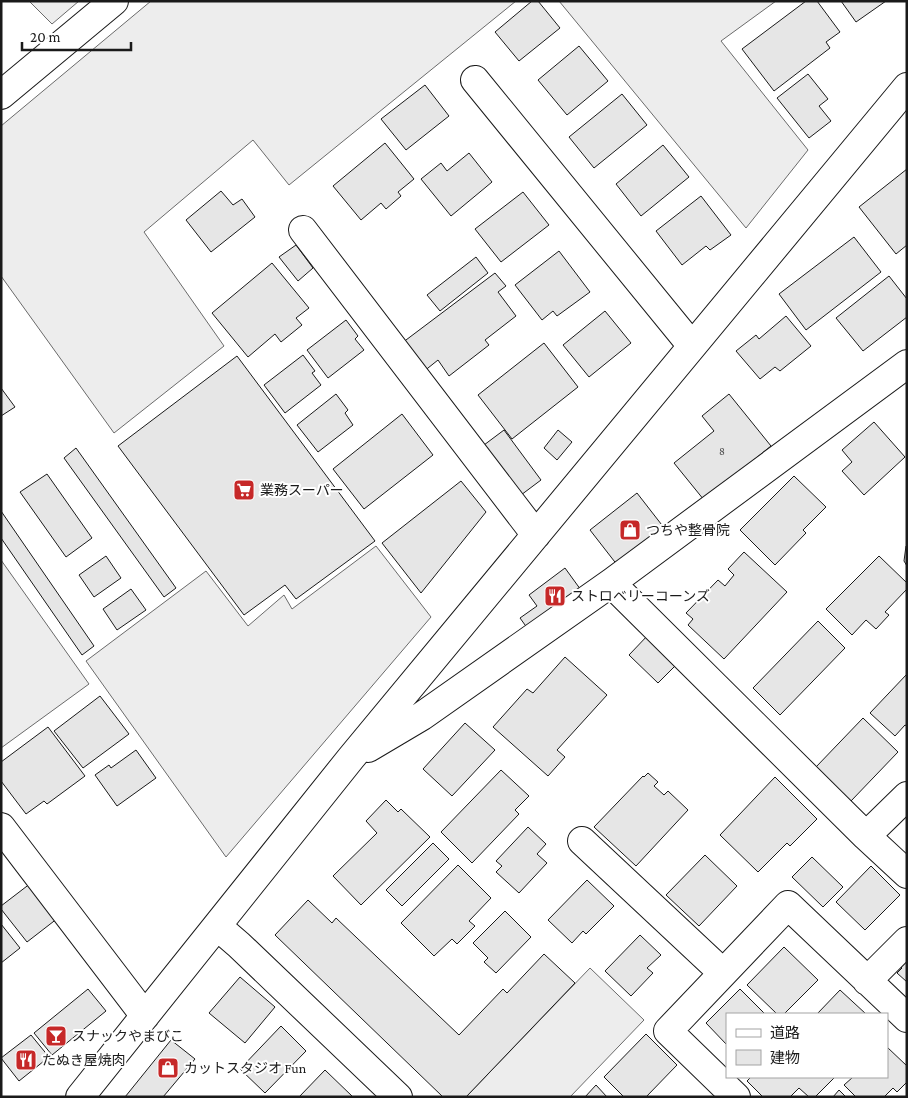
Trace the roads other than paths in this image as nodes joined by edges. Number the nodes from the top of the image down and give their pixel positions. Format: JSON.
{"nodes":[{"id":1,"x":114,"y":1,"type":"edge"},
{"id":2,"x":475,"y":80,"type":"dead end"},
{"id":3,"x":907,"y":87,"type":"edge"},
{"id":4,"x":1,"y":95,"type":"edge"},
{"id":5,"x":304,"y":230,"type":"dead end"},
{"id":6,"x":692,"y":346,"type":"junction"},
{"id":7,"x":907,"y":364,"type":"edge"},
{"id":8,"x":536,"y":535,"type":"junction"},
{"id":9,"x":611,"y":584,"type":"junction"},
{"id":10,"x":351,"y":758,"type":"junction"},
{"id":11,"x":907,"y":796,"type":"edge"},
{"id":12,"x":1,"y":827,"type":"edge"},
{"id":13,"x":866,"y":836,"type":"junction"},
{"id":14,"x":582,"y":841,"type":"dead end"},
{"id":15,"x":907,"y":874,"type":"edge"},
{"id":16,"x":217,"y":926,"type":"junction"},
{"id":17,"x":907,"y":941,"type":"edge"},
{"id":18,"x":723,"y":973,"type":"junction"},
{"id":19,"x":867,"y":981,"type":"junction"},
{"id":20,"x":145,"y":1016,"type":"junction"},
{"id":21,"x":907,"y":1018,"type":"edge"},
{"id":22,"x":729,"y":1094,"type":"edge"},
{"id":23,"x":80,"y":1097,"type":"edge"},
{"id":24,"x":398,"y":1097,"type":"edge"}],
"edges":[{"from":1,"to":4,"type":"street"},
{"from":2,"to":6,"type":"street"},
{"from":3,"to":6,"type":"street"},
{"from":5,"to":8,"type":"street"},
{"from":6,"to":8,"type":"street"},
{"from":7,"to":9,"type":"street"},
{"from":8,"to":10,"type":"street"},
{"from":9,"to":10,"type":"street"},
{"from":9,"to":13,"type":"street"},
{"from":10,"to":16,"type":"street"},
{"from":11,"to":13,"type":"street"},
{"from":12,"to":20,"type":"street"},
{"from":13,"to":15,"type":"street"},
{"from":14,"to":18,"type":"street"},
{"from":16,"to":20,"type":"street"},
{"from":16,"to":24,"type":"street"},
{"from":17,"to":19,"type":"street"},
{"from":18,"to":19,"type":"street"},
{"from":18,"to":22,"type":"street"},
{"from":19,"to":21,"type":"street"},
{"from":20,"to":23,"type":"street"}]}
